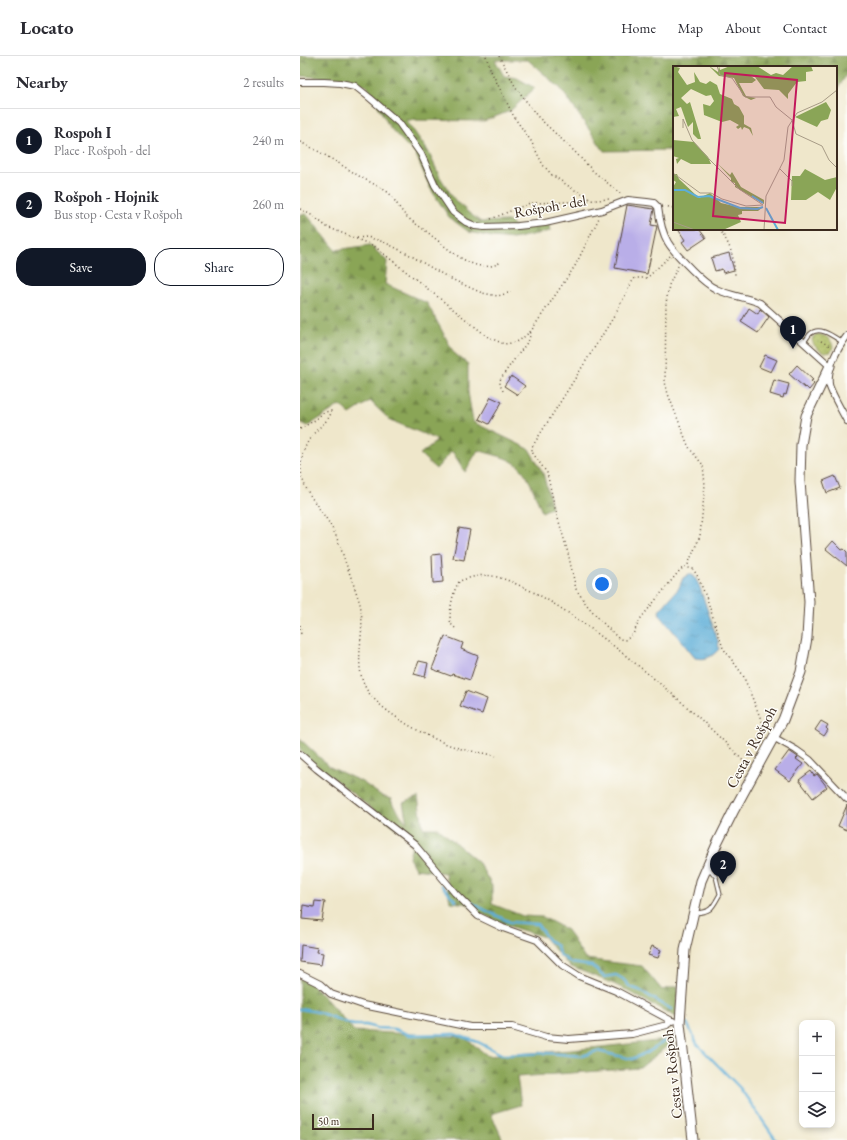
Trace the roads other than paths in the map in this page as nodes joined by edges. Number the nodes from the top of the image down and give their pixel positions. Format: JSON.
{"nodes":[{"id":1,"x":300,"y":82,"type":"edge"},
{"id":2,"x":847,"y":336,"type":"edge"},
{"id":3,"x":842,"y":342,"type":"junction"},
{"id":4,"x":804,"y":343,"type":"junction"},
{"id":5,"x":830,"y":366,"type":"junction"},
{"id":6,"x":847,"y":421,"type":"edge"},
{"id":7,"x":773,"y":737,"type":"junction"},
{"id":8,"x":300,"y":754,"type":"edge"},
{"id":9,"x":847,"y":799,"type":"edge"},
{"id":10,"x":708,"y":866,"type":"junction"},
{"id":11,"x":693,"y":913,"type":"junction"},
{"id":12,"x":300,"y":974,"type":"edge"},
{"id":13,"x":670,"y":1020,"type":"junction"},
{"id":14,"x":680,"y":1023,"type":"junction"},
{"id":15,"x":693,"y":1140,"type":"edge"}],
"edges":[{"from":1,"to":4,"type":"street","name":"Rošpoh - del"},
{"from":2,"to":3,"type":"street"},
{"from":3,"to":4,"type":"lane"},
{"from":3,"to":5,"type":"street"},
{"from":4,"to":5,"type":"street"},
{"from":5,"to":6,"type":"street"},
{"from":5,"to":7,"type":"street","name":"Cesta v Rošpoh"},
{"from":7,"to":9,"type":"street"},
{"from":7,"to":10,"type":"street","name":"Cesta v Rošpoh"},
{"from":8,"to":13,"type":"street"},
{"from":10,"to":11,"type":"street","name":"Cesta v Rošpoh"},
{"from":10,"to":11,"type":"lane"},
{"from":11,"to":14,"type":"street","name":"Cesta v Rošpoh"},
{"from":12,"to":13,"type":"street"},
{"from":13,"to":14,"type":"street"},
{"from":14,"to":15,"type":"street","name":"Cesta v Rošpoh"}]}
